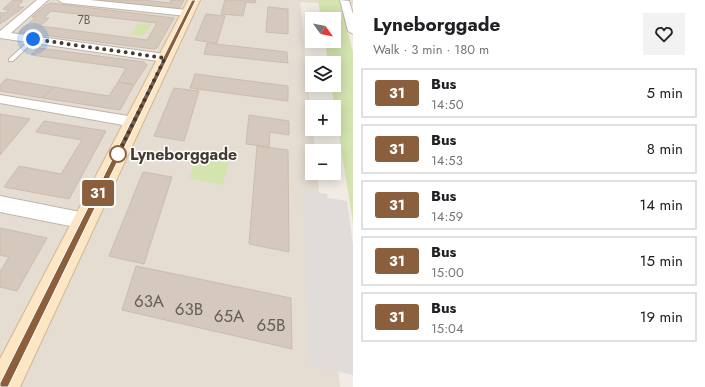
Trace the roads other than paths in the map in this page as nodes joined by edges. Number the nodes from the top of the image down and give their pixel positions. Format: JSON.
{"nodes":[{"id":1,"x":43,"y":0,"type":"edge"},
{"id":2,"x":63,"y":0,"type":"edge"},
{"id":3,"x":194,"y":0,"type":"edge"},
{"id":4,"x":348,"y":3,"type":"edge"},
{"id":5,"x":187,"y":13,"type":"junction"},
{"id":6,"x":353,"y":32,"type":"edge"},
{"id":7,"x":1,"y":35,"type":"edge"},
{"id":8,"x":33,"y":39,"type":"junction"},
{"id":9,"x":165,"y":58,"type":"junction"},
{"id":10,"x":11,"y":60,"type":"dead end"},
{"id":11,"x":0,"y":99,"type":"edge"},
{"id":12,"x":134,"y":122,"type":"junction"},
{"id":13,"x":0,"y":204,"type":"edge"},
{"id":14,"x":85,"y":221,"type":"junction"},
{"id":15,"x":4,"y":387,"type":"edge"}],
"edges":[{"from":1,"to":7,"type":"street"},
{"from":2,"to":5,"type":"street"},
{"from":3,"to":5,"type":"street"},
{"from":4,"to":6,"type":"street"},
{"from":5,"to":9,"type":"street"},
{"from":7,"to":8,"type":"street"},
{"from":8,"to":9,"type":"street"},
{"from":8,"to":10,"type":"lane"},
{"from":9,"to":12,"type":"street"},
{"from":11,"to":12,"type":"street"},
{"from":12,"to":14,"type":"street"},
{"from":13,"to":14,"type":"street"},
{"from":14,"to":15,"type":"street"}]}
